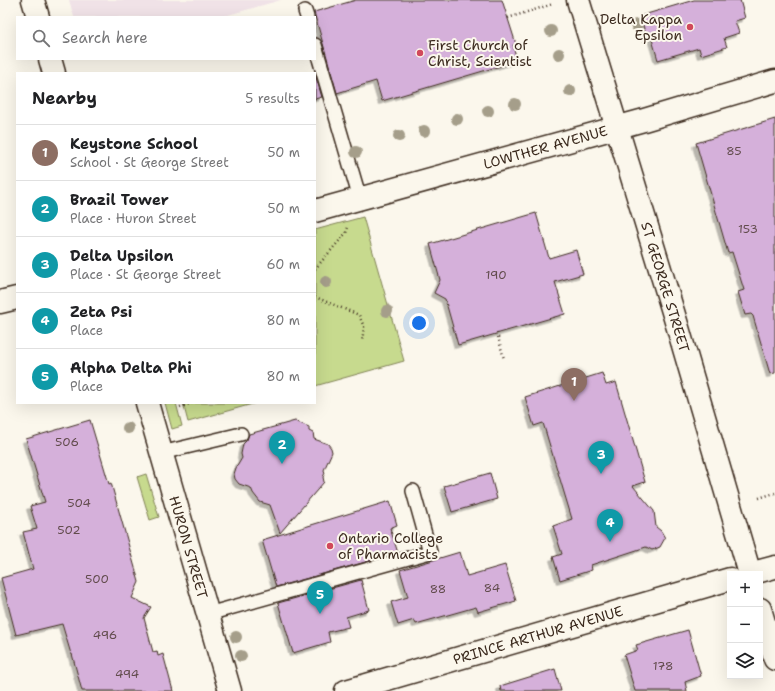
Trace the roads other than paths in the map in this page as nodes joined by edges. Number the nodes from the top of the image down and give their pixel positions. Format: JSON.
{"nodes":[{"id":1,"x":33,"y":0,"type":"edge"},
{"id":2,"x":578,"y":0,"type":"edge"},
{"id":3,"x":38,"y":16,"type":"edge"},
{"id":4,"x":316,"y":47,"type":"edge"},
{"id":5,"x":50,"y":60,"type":"edge"},
{"id":6,"x":54,"y":72,"type":"edge"},
{"id":7,"x":775,"y":81,"type":"edge"},
{"id":8,"x":616,"y":127,"type":"junction"},
{"id":9,"x":360,"y":199,"type":"junction"},
{"id":10,"x":316,"y":211,"type":"edge"},
{"id":11,"x":16,"y":298,"type":"edge"},
{"id":12,"x":0,"y":302,"type":"edge"},
{"id":13,"x":147,"y":404,"type":"edge"},
{"id":14,"x":241,"y":434,"type":"dead end"},
{"id":15,"x":161,"y":453,"type":"junction"},
{"id":16,"x":413,"y":491,"type":"dead end"},
{"id":17,"x":775,"y":567,"type":"edge"},
{"id":18,"x":749,"y":571,"type":"edge"},
{"id":19,"x":761,"y":571,"type":"edge"},
{"id":20,"x":727,"y":580,"type":"edge"},
{"id":21,"x":208,"y":614,"type":"junction"},
{"id":22,"x":763,"y":619,"type":"edge"},
{"id":23,"x":775,"y":659,"type":"edge"},
{"id":24,"x":230,"y":691,"type":"edge"},
{"id":25,"x":346,"y":691,"type":"edge"}],
"edges":[{"from":1,"to":3,"type":"street"},
{"from":2,"to":8,"type":"street","name":"ST GEORGE STREET"},
{"from":4,"to":9,"type":"lane"},
{"from":5,"to":6,"type":"street"},
{"from":7,"to":8,"type":"street","name":"LOWTHER AVENUE"},
{"from":8,"to":9,"type":"street","name":"LOWTHER AVENUE"},
{"from":8,"to":18,"type":"street","name":"ST GEORGE STREET"},
{"from":9,"to":10,"type":"street","name":"LOWTHER AVENUE"},
{"from":11,"to":12,"type":"street"},
{"from":13,"to":15,"type":"street","name":"HURON STREET"},
{"from":14,"to":15,"type":"lane"},
{"from":15,"to":21,"type":"street","name":"HURON STREET"},
{"from":16,"to":21,"type":"lane"},
{"from":17,"to":19,"type":"street"},
{"from":20,"to":25,"type":"street","name":"PRINCE ARTHUR AVENUE"},
{"from":21,"to":24,"type":"street","name":"HURON STREET"},
{"from":22,"to":23,"type":"street"}]}
